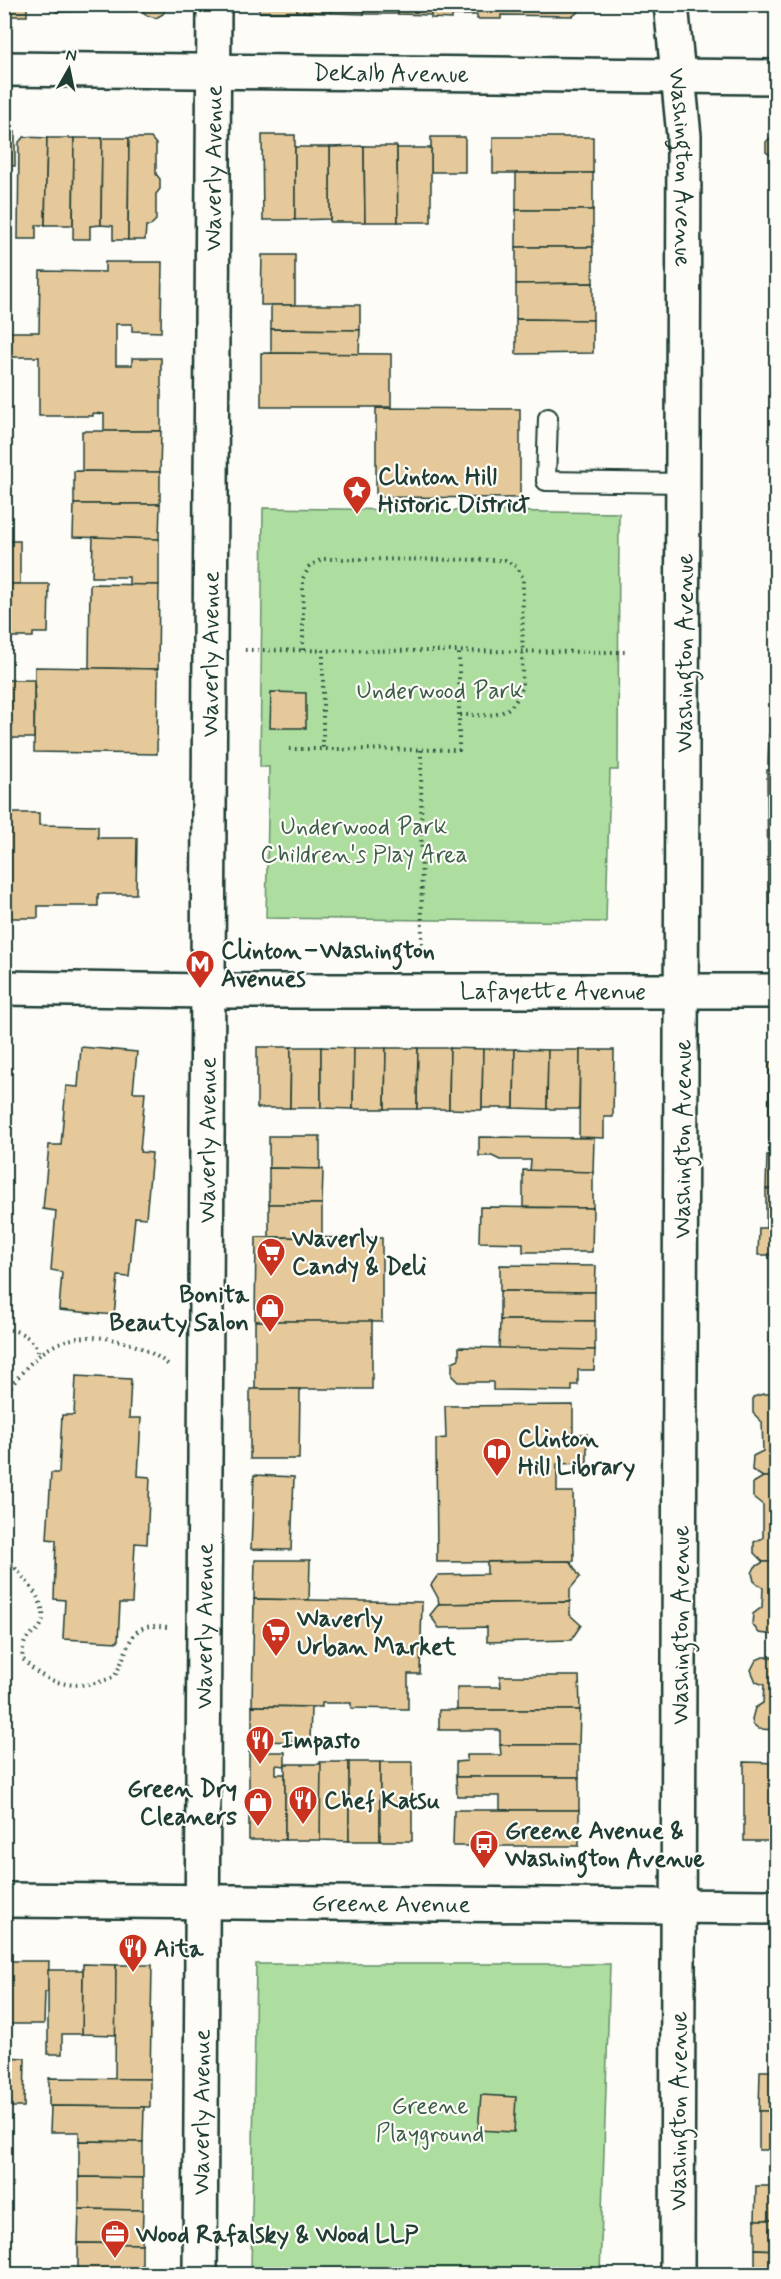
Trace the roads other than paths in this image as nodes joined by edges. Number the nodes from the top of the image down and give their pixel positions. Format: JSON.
{"nodes":[{"id":1,"x":214,"y":4,"type":"edge"},
{"id":2,"x":671,"y":4,"type":"edge"},
{"id":3,"x":4,"y":69,"type":"edge"},
{"id":4,"x":213,"y":70,"type":"junction"},
{"id":5,"x":679,"y":77,"type":"junction"},
{"id":6,"x":777,"y":77,"type":"edge"},
{"id":7,"x":548,"y":418,"type":"dead end"},
{"id":8,"x":684,"y":483,"type":"junction"},
{"id":9,"x":4,"y":988,"type":"edge"},
{"id":10,"x":208,"y":991,"type":"junction"},
{"id":11,"x":683,"y":991,"type":"junction"},
{"id":12,"x":777,"y":992,"type":"edge"},
{"id":13,"x":4,"y":1900,"type":"edge"},
{"id":14,"x":202,"y":1902,"type":"junction"},
{"id":15,"x":679,"y":1905,"type":"junction"},
{"id":16,"x":777,"y":1907,"type":"edge"},
{"id":17,"x":200,"y":2274,"type":"edge"},
{"id":18,"x":677,"y":2274,"type":"edge"}],
"edges":[{"from":1,"to":4,"type":"main road","name":"Waverly Avenue"},
{"from":2,"to":5,"type":"main road","name":"Washington Avenue"},
{"from":3,"to":4,"type":"main road","name":"DeKalb Avenue"},
{"from":4,"to":5,"type":"main road","name":"DeKalb Avenue"},
{"from":4,"to":10,"type":"main road","name":"Waverly Avenue"},
{"from":5,"to":6,"type":"main road","name":"DeKalb Avenue"},
{"from":5,"to":8,"type":"main road","name":"Washington Avenue"},
{"from":7,"to":8,"type":"lane"},
{"from":8,"to":11,"type":"main road","name":"Washington Avenue"},
{"from":9,"to":10,"type":"main road","name":"Lafayette Avenue"},
{"from":10,"to":11,"type":"main road","name":"Lafayette Avenue"},
{"from":10,"to":14,"type":"main road","name":"Waverly Avenue"},
{"from":11,"to":12,"type":"main road","name":"Lafayette Avenue"},
{"from":11,"to":15,"type":"main road","name":"Washington Avenue"},
{"from":13,"to":14,"type":"main road","name":"Greene Avenue"},
{"from":14,"to":15,"type":"main road","name":"Greene Avenue"},
{"from":14,"to":17,"type":"main road","name":"Waverly Avenue"},
{"from":15,"to":16,"type":"main road","name":"Greene Avenue"},
{"from":15,"to":18,"type":"main road","name":"Washington Avenue"}]}
